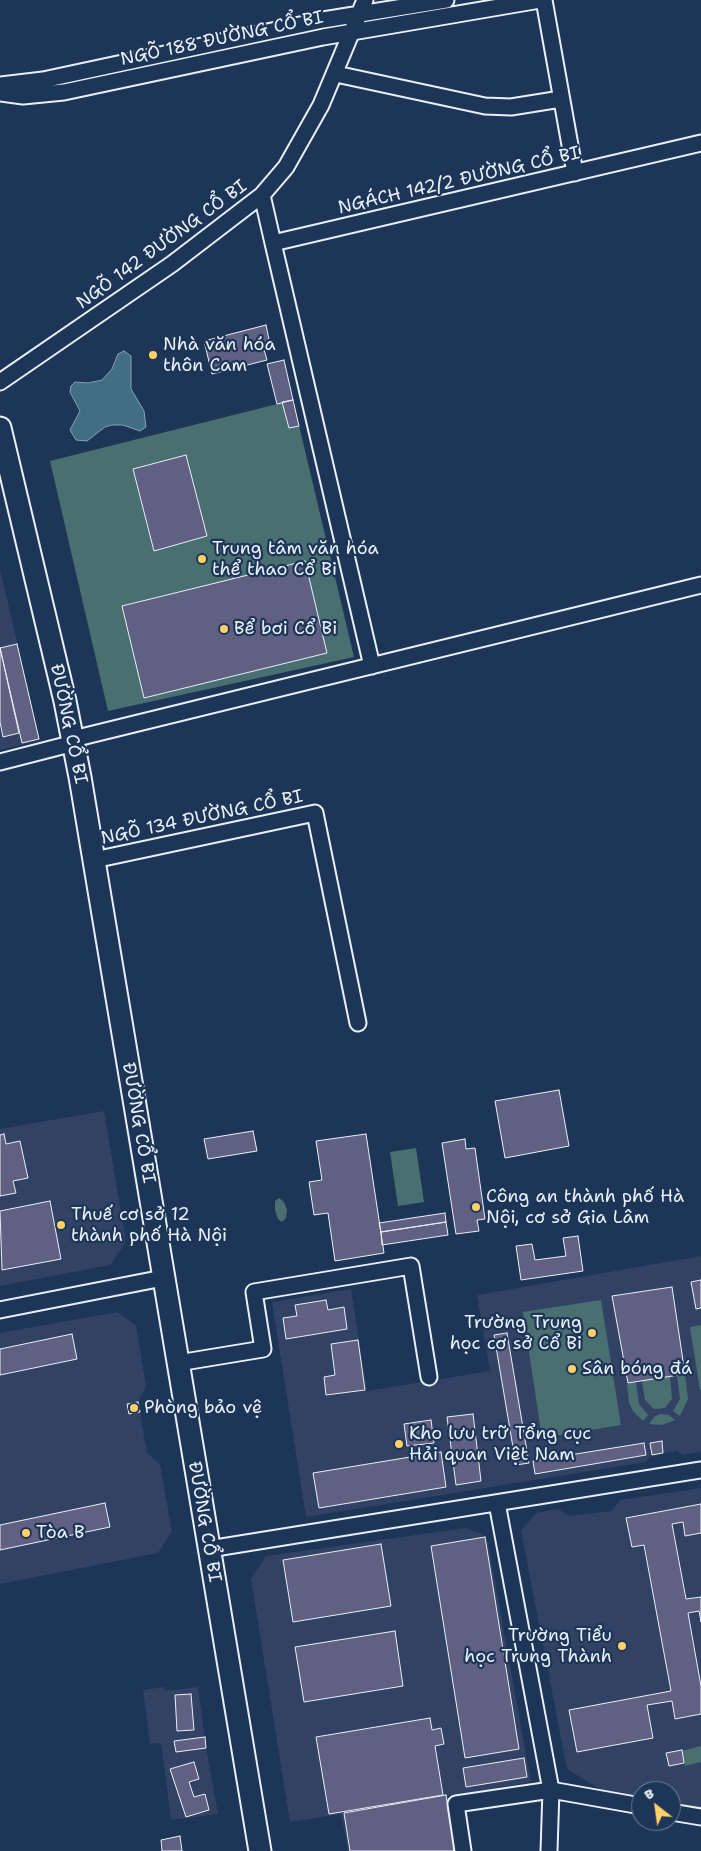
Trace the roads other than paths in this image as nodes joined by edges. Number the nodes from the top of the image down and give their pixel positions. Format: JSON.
{"nodes":[{"id":1,"x":365,"y":0,"type":"edge"},
{"id":2,"x":446,"y":0,"type":"edge"},
{"id":3,"x":542,"y":0,"type":"edge"},
{"id":4,"x":359,"y":15,"type":"junction"},
{"id":5,"x":352,"y":32,"type":"junction"},
{"id":6,"x":336,"y":74,"type":"junction"},
{"id":7,"x":0,"y":85,"type":"edge"},
{"id":8,"x":0,"y":93,"type":"edge"},
{"id":9,"x":561,"y":99,"type":"junction"},
{"id":10,"x":701,"y":143,"type":"edge"},
{"id":11,"x":575,"y":172,"type":"junction"},
{"id":12,"x":262,"y":195,"type":"junction"},
{"id":13,"x":273,"y":243,"type":"junction"},
{"id":14,"x":0,"y":382,"type":"edge"},
{"id":15,"x":0,"y":428,"type":"edge"},
{"id":16,"x":701,"y":585,"type":"edge"},
{"id":17,"x":372,"y":666,"type":"junction"},
{"id":18,"x":73,"y":741,"type":"junction"},
{"id":19,"x":0,"y":762,"type":"edge"},
{"id":20,"x":94,"y":860,"type":"junction"},
{"id":21,"x":358,"y":1023,"type":"dead end"},
{"id":22,"x":163,"y":1278,"type":"junction"},
{"id":23,"x":0,"y":1310,"type":"edge"},
{"id":24,"x":178,"y":1363,"type":"junction"},
{"id":25,"x":429,"y":1377,"type":"dead end"},
{"id":26,"x":701,"y":1470,"type":"edge"},
{"id":27,"x":497,"y":1503,"type":"junction"},
{"id":28,"x":209,"y":1549,"type":"junction"},
{"id":29,"x":551,"y":1790,"type":"junction"},
{"id":30,"x":631,"y":1804,"type":"edge"},
{"id":31,"x":681,"y":1814,"type":"edge"},
{"id":32,"x":701,"y":1817,"type":"edge"},
{"id":33,"x":260,"y":1851,"type":"edge"},
{"id":34,"x":463,"y":1851,"type":"edge"},
{"id":35,"x":549,"y":1851,"type":"edge"}],
"edges":[{"from":1,"to":4,"type":"street","name":"NGÕ 142 ĐƯỜNG CỔ BI"},
{"from":2,"to":4,"type":"street","name":"NGÕ 188 ĐƯỜNG CỔ BI"},
{"from":3,"to":5,"type":"street","name":"NGÕ 188 ĐƯỜNG CỔ BI"},
{"from":3,"to":9,"type":"street"},
{"from":4,"to":5,"type":"street","name":"NGÕ 142 ĐƯỜNG CỔ BI"},
{"from":4,"to":7,"type":"street","name":"NGÕ 188 ĐƯỜNG CỔ BI"},
{"from":5,"to":6,"type":"street","name":"NGÕ 142 ĐƯỜNG CỔ BI"},
{"from":5,"to":8,"type":"street","name":"NGÕ 188 ĐƯỜNG CỔ BI"},
{"from":6,"to":9,"type":"street"},
{"from":6,"to":12,"type":"street","name":"NGÕ 142 ĐƯỜNG CỔ BI"},
{"from":9,"to":11,"type":"street"},
{"from":10,"to":11,"type":"street","name":"NGÁCH 142/2 ĐƯỜNG CỔ BI"},
{"from":11,"to":13,"type":"street","name":"NGÁCH 142/2 ĐƯỜNG CỔ BI"},
{"from":12,"to":13,"type":"street"},
{"from":12,"to":14,"type":"street","name":"NGÕ 142 ĐƯỜNG CỔ BI"},
{"from":13,"to":17,"type":"street"},
{"from":15,"to":18,"type":"main road","name":"ĐƯỜNG CỔ BI"},
{"from":16,"to":17,"type":"street"},
{"from":17,"to":18,"type":"street"},
{"from":18,"to":19,"type":"street"},
{"from":18,"to":20,"type":"main road","name":"ĐƯỜNG CỔ BI"},
{"from":20,"to":21,"type":"street","name":"NGÕ 134 ĐƯỜNG CỔ BI"},
{"from":20,"to":22,"type":"main road","name":"ĐƯỜNG CỔ BI"},
{"from":22,"to":23,"type":"street"},
{"from":22,"to":24,"type":"main road","name":"ĐƯỜNG CỔ BI"},
{"from":24,"to":25,"type":"street"},
{"from":24,"to":28,"type":"main road","name":"ĐƯỜNG CỔ BI"},
{"from":26,"to":27,"type":"street"},
{"from":27,"to":28,"type":"street"},
{"from":27,"to":29,"type":"street"},
{"from":28,"to":33,"type":"main road","name":"ĐƯỜNG CỔ BI"},
{"from":29,"to":30,"type":"street"},
{"from":29,"to":34,"type":"street"},
{"from":29,"to":35,"type":"street"},
{"from":31,"to":32,"type":"street"}]}
